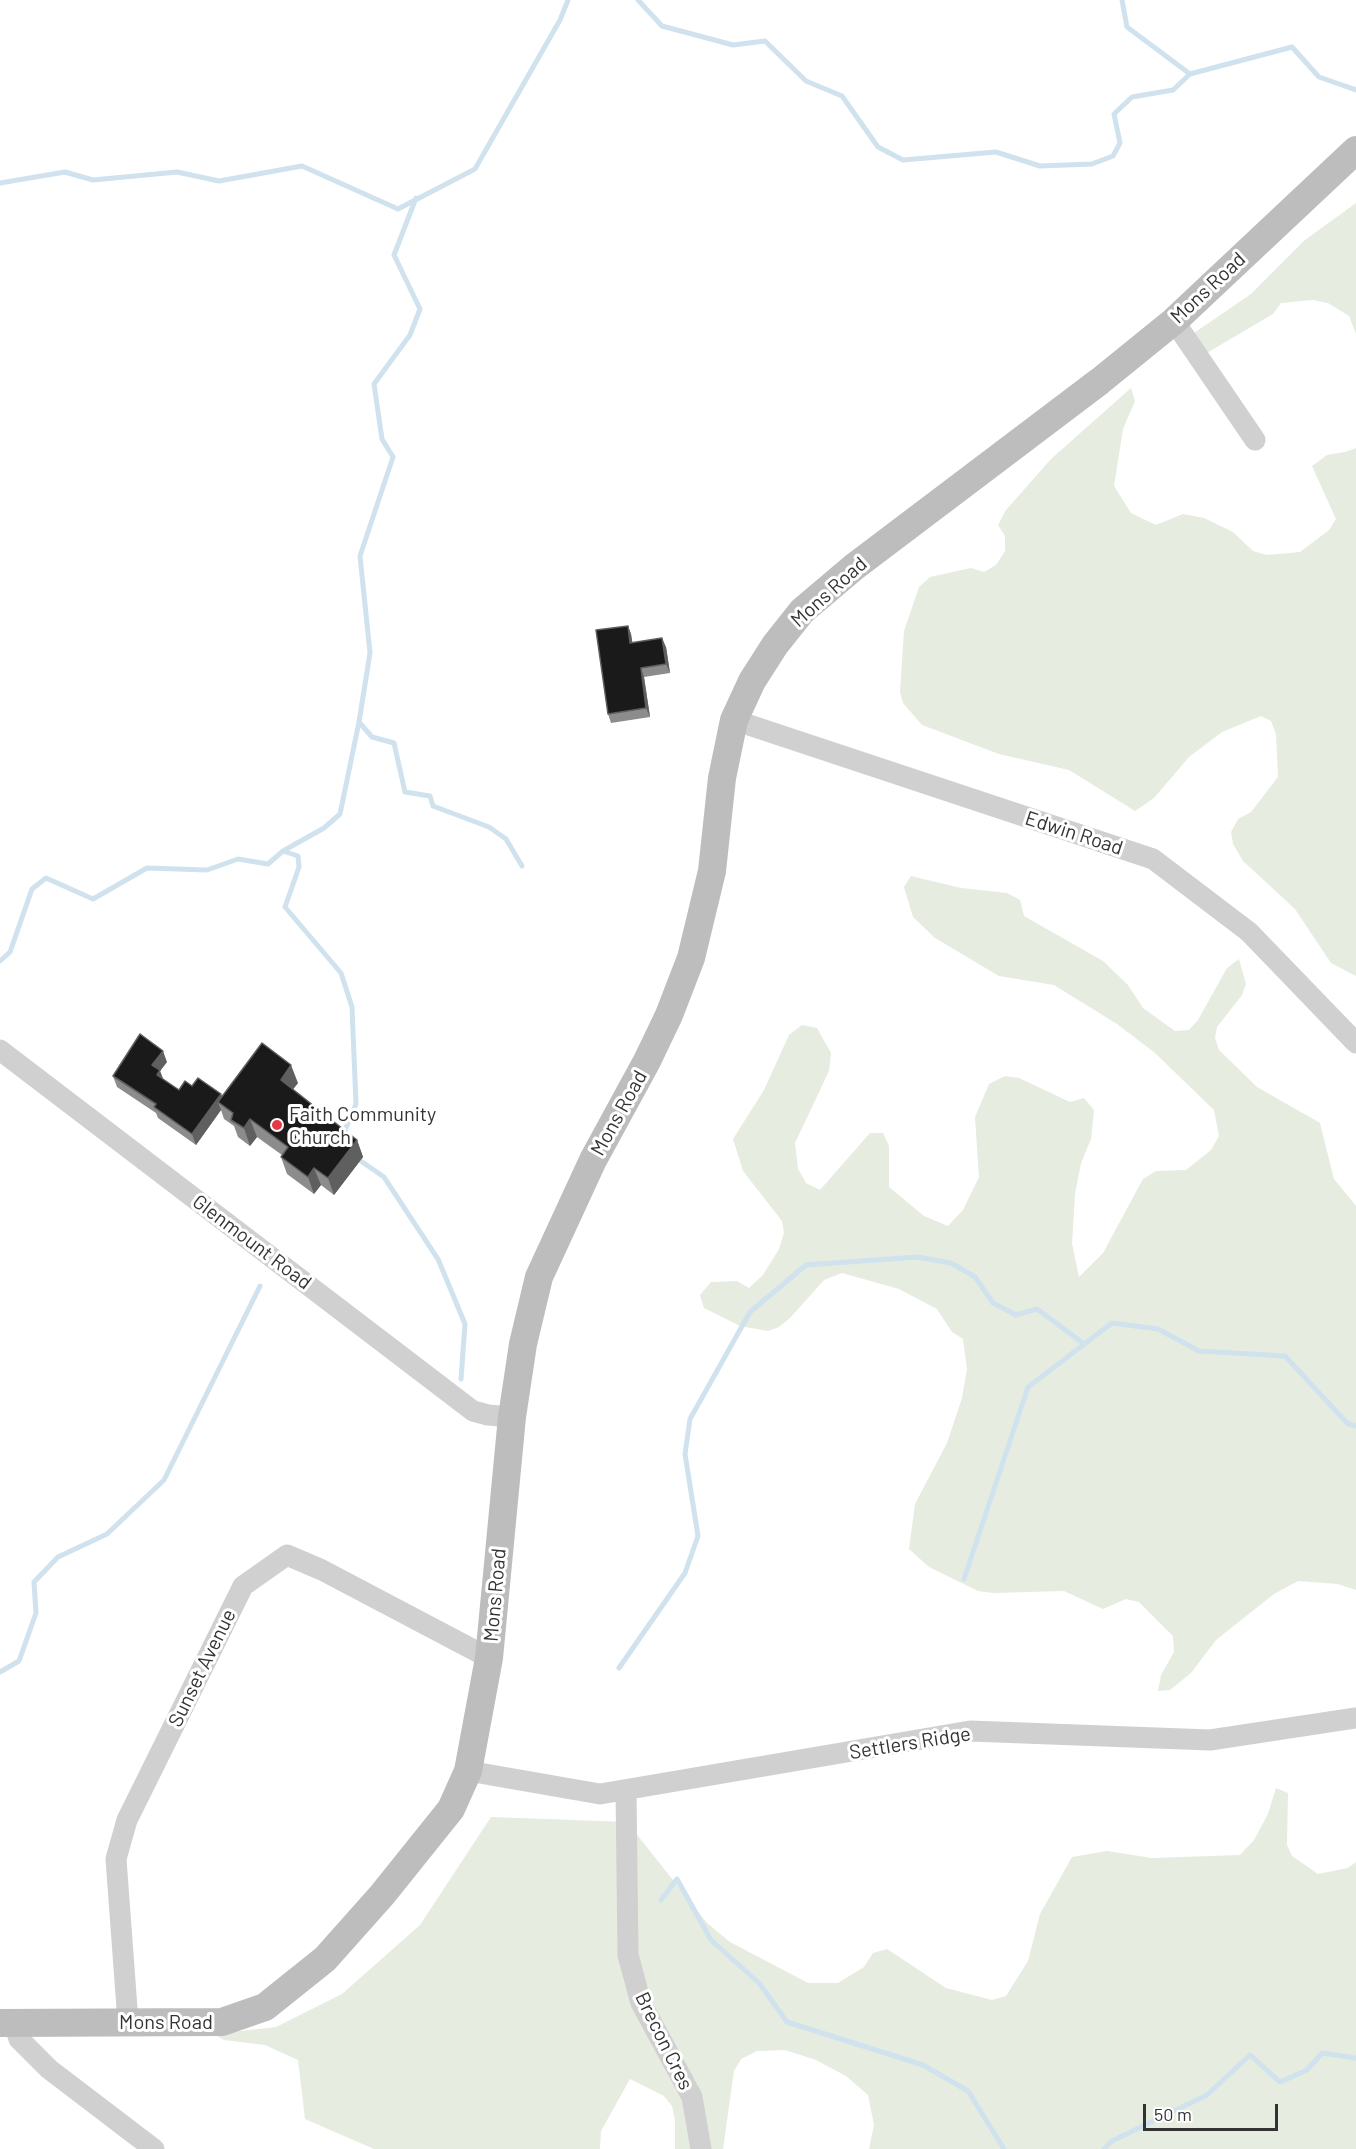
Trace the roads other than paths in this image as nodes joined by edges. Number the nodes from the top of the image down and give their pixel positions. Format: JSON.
{"nodes":[{"id":1,"x":1356,"y":150,"type":"edge"},
{"id":2,"x":1174,"y":321,"type":"junction"},
{"id":3,"x":1255,"y":440,"type":"dead end"},
{"id":4,"x":734,"y":720,"type":"junction"},
{"id":5,"x":1356,"y":1043,"type":"edge"},
{"id":6,"x":0,"y":1050,"type":"edge"},
{"id":7,"x":512,"y":1417,"type":"junction"},
{"id":8,"x":489,"y":1658,"type":"junction"},
{"id":9,"x":1356,"y":1718,"type":"edge"},
{"id":10,"x":468,"y":1771,"type":"junction"},
{"id":11,"x":626,"y":1790,"type":"junction"},
{"id":12,"x":128,"y":2022,"type":"junction"},
{"id":13,"x":7,"y":2023,"type":"edge"},
{"id":14,"x":154,"y":2149,"type":"edge"},
{"id":15,"x":701,"y":2149,"type":"edge"}],
"edges":[{"from":1,"to":2,"type":"main road","name":"Mons Road"},
{"from":2,"to":3,"type":"street"},
{"from":2,"to":4,"type":"main road","name":"Mons Road"},
{"from":4,"to":5,"type":"street","name":"Edwin Road"},
{"from":4,"to":7,"type":"main road","name":"Mons Road"},
{"from":6,"to":7,"type":"street","name":"Glenmount Road"},
{"from":7,"to":8,"type":"main road","name":"Mons Road"},
{"from":8,"to":10,"type":"main road","name":"Mons Road"},
{"from":8,"to":12,"type":"street","name":"Sunset Avenue"},
{"from":9,"to":11,"type":"street","name":"Settlers Ridge"},
{"from":10,"to":11,"type":"street","name":"Settlers Ridge"},
{"from":10,"to":12,"type":"main road","name":"Mons Road"},
{"from":11,"to":15,"type":"street","name":"Brecon Cres"},
{"from":12,"to":13,"type":"main road","name":"Mons Road"},
{"from":13,"to":14,"type":"street"}]}
